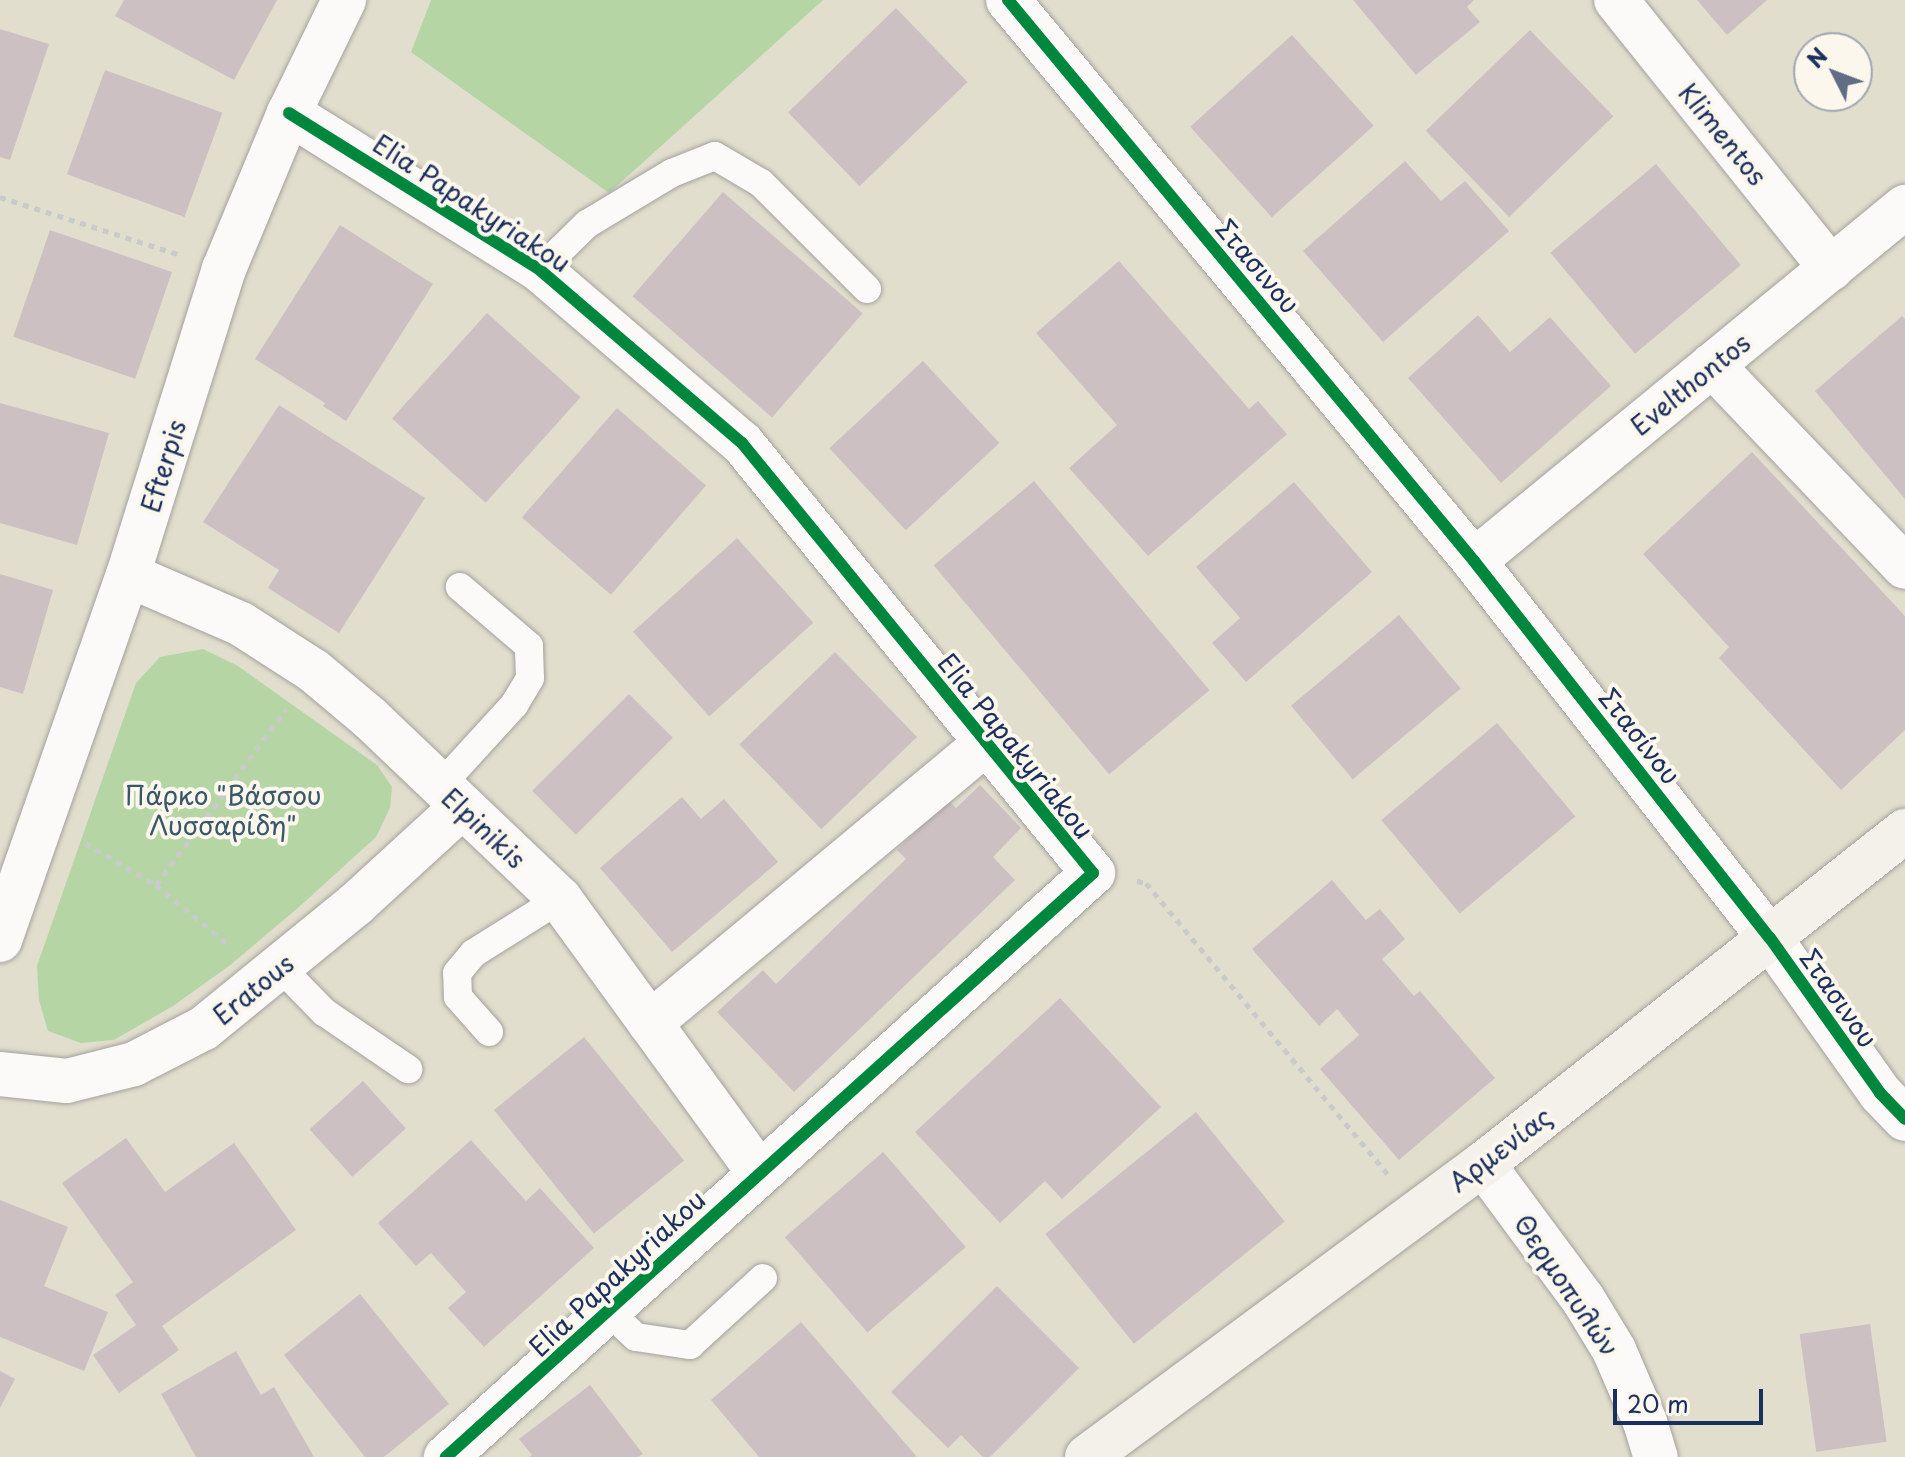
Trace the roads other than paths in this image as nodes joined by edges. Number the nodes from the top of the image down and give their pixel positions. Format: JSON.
{"nodes":[{"id":1,"x":344,"y":0,"type":"edge"},
{"id":2,"x":1008,"y":0,"type":"edge"},
{"id":3,"x":1616,"y":0,"type":"edge"},
{"id":4,"x":289,"y":113,"type":"junction"},
{"id":5,"x":1905,"y":207,"type":"edge"},
{"id":6,"x":1831,"y":268,"type":"junction"},
{"id":7,"x":540,"y":270,"type":"junction"},
{"id":8,"x":867,"y":289,"type":"dead end"},
{"id":9,"x":1712,"y":365,"type":"junction"},
{"id":10,"x":1474,"y":561,"type":"junction"},
{"id":11,"x":1905,"y":567,"type":"edge"},
{"id":12,"x":128,"y":575,"type":"junction"},
{"id":13,"x":460,"y":587,"type":"dead end"},
{"id":14,"x":985,"y":744,"type":"junction"},
{"id":15,"x":451,"y":797,"type":"junction"},
{"id":16,"x":1905,"y":831,"type":"edge"},
{"id":17,"x":560,"y":899,"type":"junction"},
{"id":18,"x":1770,"y":938,"type":"junction"},
{"id":19,"x":0,"y":940,"type":"edge"},
{"id":20,"x":275,"y":973,"type":"junction"},
{"id":21,"x":650,"y":1023,"type":"junction"},
{"id":22,"x":489,"y":1032,"type":"dead end"},
{"id":23,"x":408,"y":1069,"type":"dead end"},
{"id":24,"x":0,"y":1074,"type":"edge"},
{"id":25,"x":1905,"y":1119,"type":"edge"},
{"id":26,"x":1483,"y":1164,"type":"junction"},
{"id":27,"x":758,"y":1172,"type":"junction"},
{"id":28,"x":763,"y":1278,"type":"dead end"},
{"id":29,"x":608,"y":1311,"type":"junction"},
{"id":30,"x":446,"y":1457,"type":"edge"},
{"id":31,"x":1087,"y":1457,"type":"edge"},
{"id":32,"x":1656,"y":1457,"type":"edge"}],
"edges":[{"from":1,"to":4,"type":"street","name":"Efterpis"},
{"from":2,"to":10,"type":"street","name":"Στασινου"},
{"from":3,"to":6,"type":"street","name":"Klimentos"},
{"from":4,"to":7,"type":"street","name":"Elia Papakyriakou"},
{"from":4,"to":12,"type":"street","name":"Efterpis"},
{"from":5,"to":6,"type":"street","name":"Evelthontos"},
{"from":6,"to":9,"type":"street","name":"Evelthontos"},
{"from":7,"to":8,"type":"lane"},
{"from":7,"to":14,"type":"street","name":"Elia Papakyriakou"},
{"from":9,"to":10,"type":"street","name":"Evelthontos"},
{"from":9,"to":11,"type":"street"},
{"from":10,"to":18,"type":"street","name":"Στασίνου"},
{"from":12,"to":15,"type":"street","name":"Elpinikis"},
{"from":12,"to":19,"type":"street","name":"Efterpis"},
{"from":13,"to":15,"type":"lane"},
{"from":14,"to":21,"type":"street"},
{"from":14,"to":27,"type":"street","name":"Elia Papakyriakou"},
{"from":15,"to":17,"type":"street","name":"Elpinikis"},
{"from":15,"to":20,"type":"street","name":"Eratous"},
{"from":16,"to":18,"type":"main road","name":"Αρμενίας"},
{"from":17,"to":21,"type":"street","name":"Elpinikis"},
{"from":17,"to":22,"type":"lane"},
{"from":18,"to":25,"type":"street","name":"Στασινου"},
{"from":18,"to":26,"type":"main road","name":"Αρμενίας"},
{"from":20,"to":23,"type":"lane"},
{"from":20,"to":24,"type":"street","name":"Eratous"},
{"from":21,"to":27,"type":"street","name":"Elpinikis"},
{"from":26,"to":31,"type":"main road","name":"Αρμενίας"},
{"from":26,"to":32,"type":"street","name":"Θερμοπυλών"},
{"from":27,"to":29,"type":"street","name":"Elia Papakyriakou"},
{"from":28,"to":29,"type":"lane"},
{"from":29,"to":30,"type":"street","name":"Elia Papakyriakou"}]}
